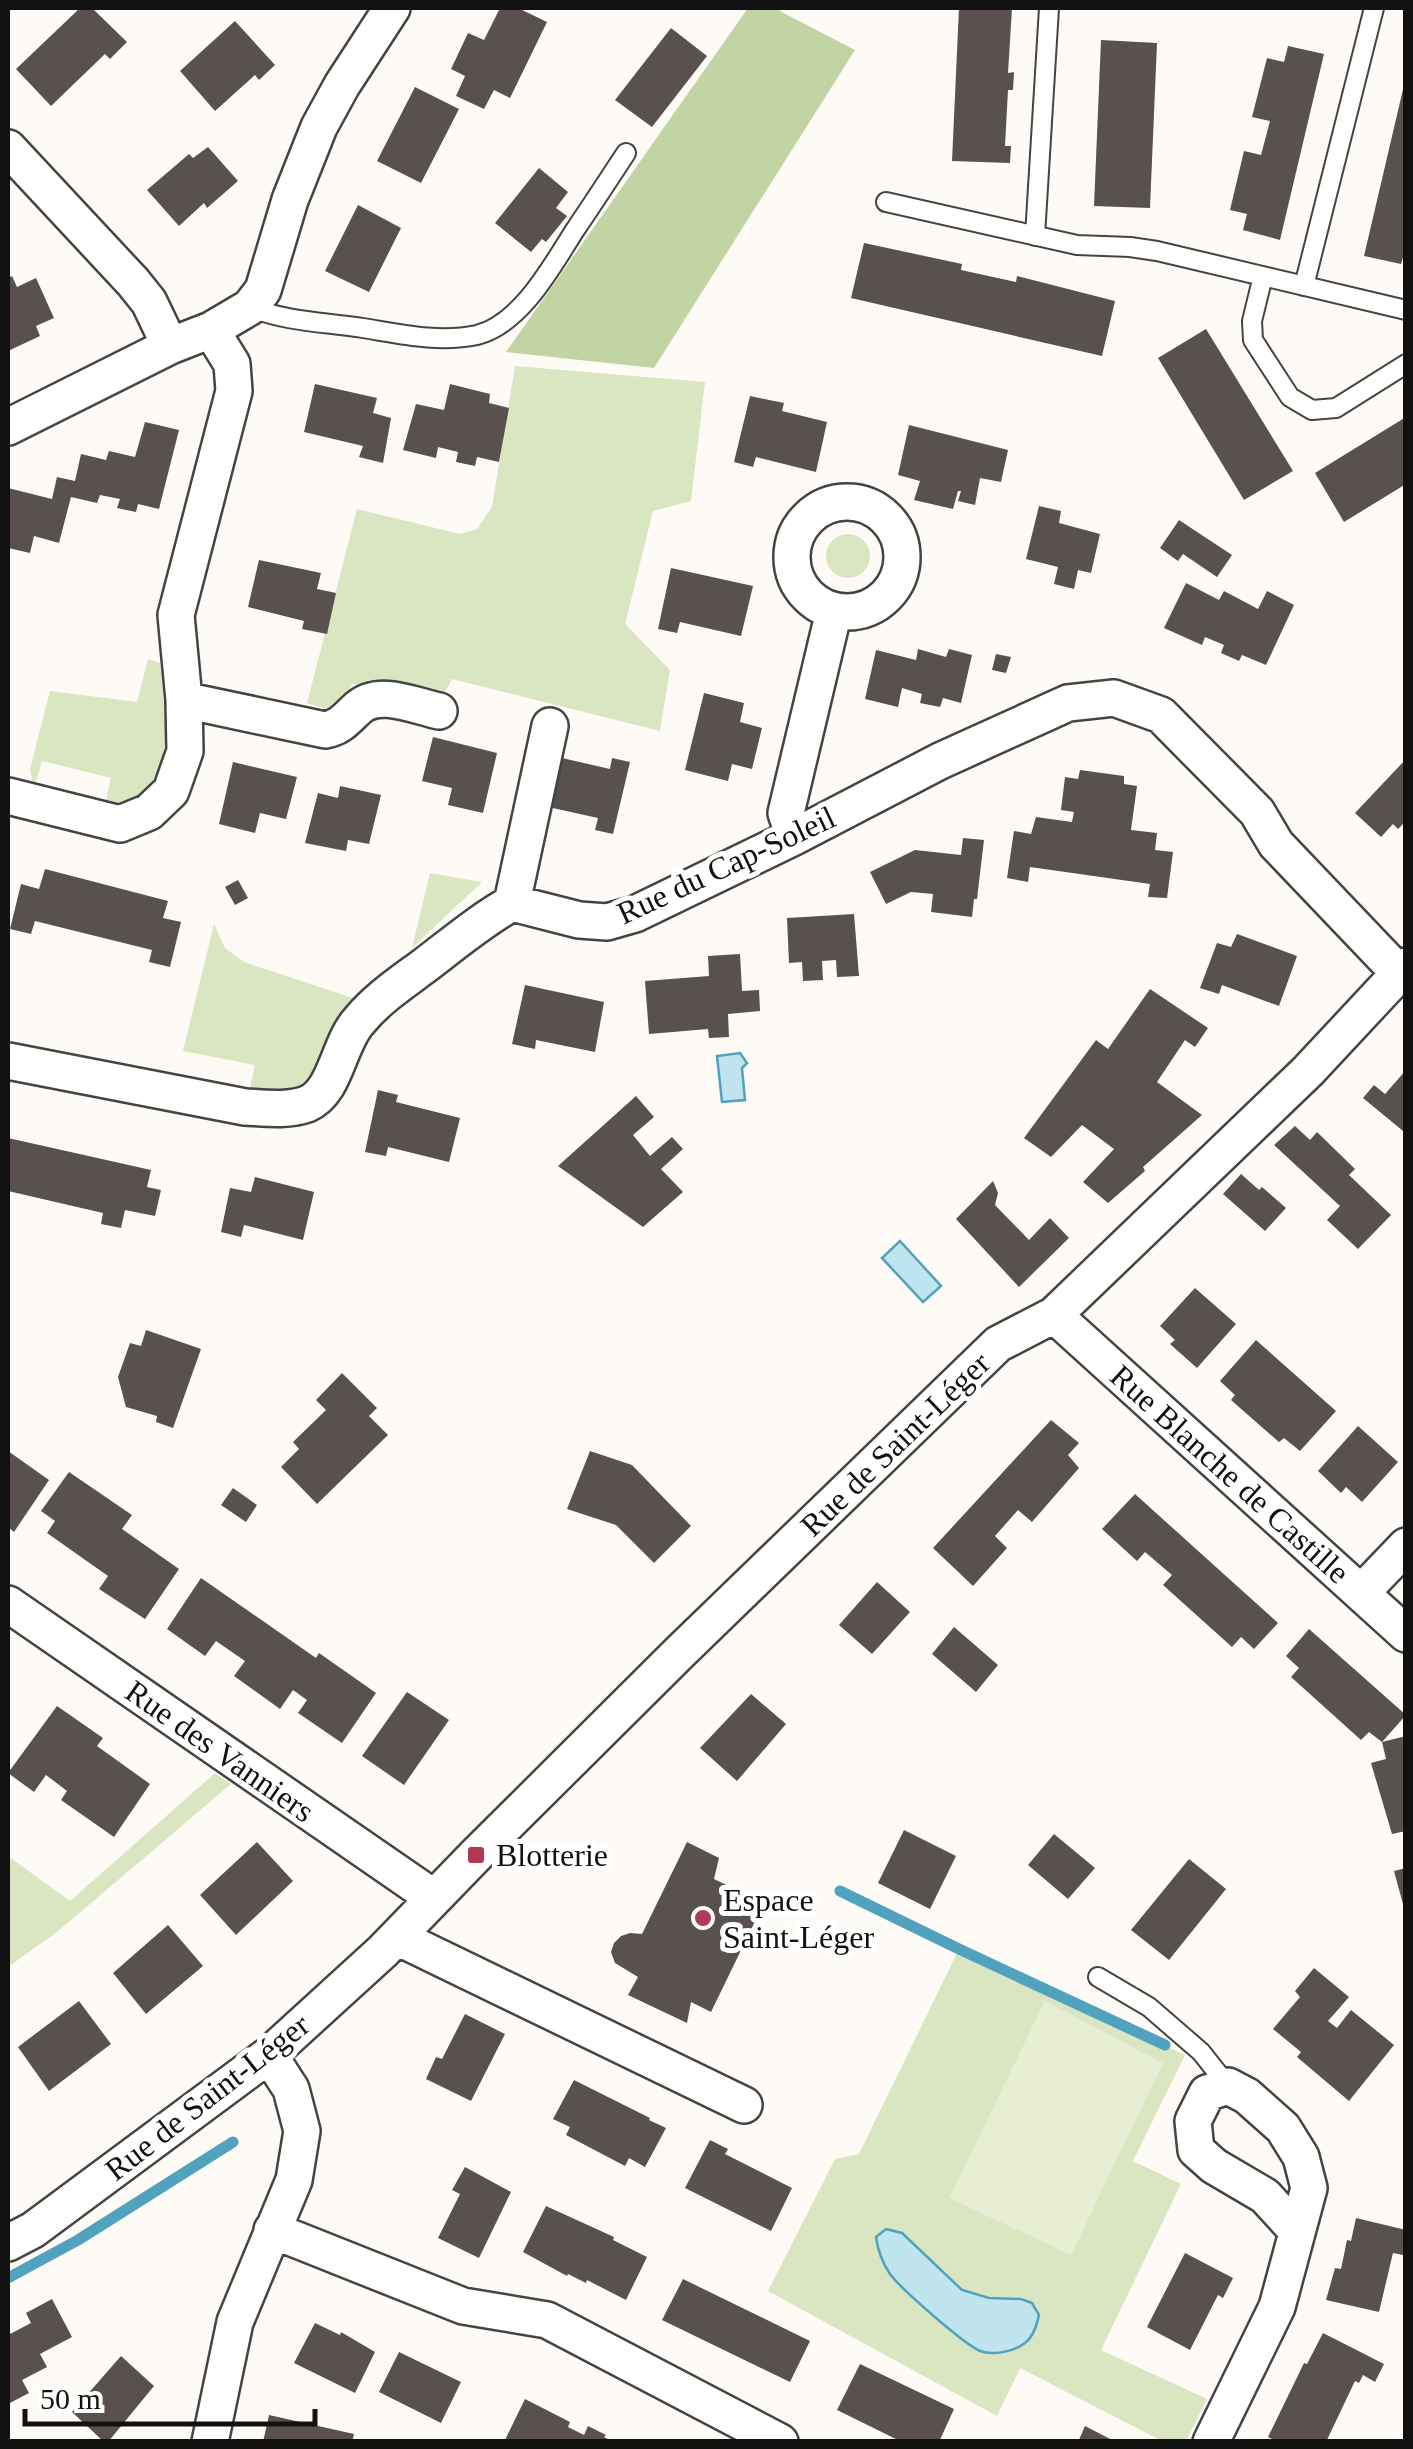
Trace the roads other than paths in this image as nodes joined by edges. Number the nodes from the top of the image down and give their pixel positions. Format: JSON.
{"nodes":[{"id":1,"x":392,"y":8,"type":"edge"},
{"id":2,"x":1050,"y":8,"type":"edge"},
{"id":3,"x":1374,"y":8,"type":"edge"},
{"id":4,"x":8,"y":148,"type":"edge"},
{"id":5,"x":626,"y":153,"type":"dead end"},
{"id":6,"x":886,"y":202,"type":"dead end"},
{"id":7,"x":1035,"y":236,"type":"junction"},
{"id":8,"x":1263,"y":276,"type":"junction"},
{"id":9,"x":1304,"y":286,"type":"junction"},
{"id":10,"x":250,"y":308,"type":"junction"},
{"id":11,"x":1406,"y":310,"type":"edge"},
{"id":12,"x":211,"y":330,"type":"junction"},
{"id":13,"x":170,"y":346,"type":"junction"},
{"id":14,"x":1406,"y":364,"type":"edge"},
{"id":15,"x":8,"y":427,"type":"edge"},
{"id":16,"x":834,"y":611,"type":"dead end"},
{"id":17,"x":184,"y":700,"type":"junction"},
{"id":18,"x":439,"y":711,"type":"dead end"},
{"id":19,"x":550,"y":726,"type":"dead end"},
{"id":20,"x":8,"y":796,"type":"edge"},
{"id":21,"x":794,"y":836,"type":"junction"},
{"id":22,"x":512,"y":903,"type":"junction"},
{"id":23,"x":1402,"y":970,"type":"edge"},
{"id":24,"x":8,"y":1061,"type":"edge"},
{"id":25,"x":1054,"y":1315,"type":"junction"},
{"id":26,"x":1406,"y":1546,"type":"edge"},
{"id":27,"x":1362,"y":1592,"type":"junction"},
{"id":28,"x":8,"y":1604,"type":"edge"},
{"id":29,"x":1406,"y":1634,"type":"edge"},
{"id":30,"x":434,"y":1898,"type":"junction"},
{"id":31,"x":397,"y":1937,"type":"junction"},
{"id":32,"x":1098,"y":1976,"type":"dead end"},
{"id":33,"x":269,"y":2055,"type":"junction"},
{"id":34,"x":1228,"y":2086,"type":"junction"},
{"id":35,"x":744,"y":2105,"type":"dead end"},
{"id":36,"x":272,"y":2230,"type":"junction"},
{"id":37,"x":1297,"y":2230,"type":"junction"},
{"id":38,"x":8,"y":2243,"type":"edge"},
{"id":39,"x":210,"y":2442,"type":"edge"},
{"id":40,"x":780,"y":2442,"type":"edge"},
{"id":41,"x":1211,"y":2442,"type":"edge"}],
"edges":[{"from":1,"to":10,"type":"street"},
{"from":2,"to":7,"type":"lane"},
{"from":3,"to":9,"type":"lane"},
{"from":4,"to":13,"type":"street"},
{"from":5,"to":10,"type":"lane"},
{"from":6,"to":7,"type":"lane"},
{"from":7,"to":8,"type":"lane"},
{"from":8,"to":9,"type":"lane"},
{"from":8,"to":14,"type":"lane"},
{"from":9,"to":11,"type":"lane"},
{"from":10,"to":12,"type":"street"},
{"from":12,"to":13,"type":"street"},
{"from":12,"to":17,"type":"street"},
{"from":13,"to":15,"type":"street"},
{"from":16,"to":21,"type":"street"},
{"from":17,"to":18,"type":"street"},
{"from":17,"to":20,"type":"street"},
{"from":19,"to":22,"type":"street"},
{"from":21,"to":22,"type":"street","name":"Rue du Cap-Soleil"},
{"from":21,"to":23,"type":"street","name":"Rue du Cap-Soleil"},
{"from":22,"to":24,"type":"street"},
{"from":23,"to":25,"type":"street","name":"Rue de Saint-Léger"},
{"from":25,"to":27,"type":"street","name":"Rue Blanche de Castille"},
{"from":25,"to":30,"type":"street","name":"Rue de Saint-Léger"},
{"from":26,"to":27,"type":"street"},
{"from":27,"to":29,"type":"street","name":"Rue Blanche de Castille"},
{"from":28,"to":30,"type":"street","name":"Rue des Vanniers"},
{"from":30,"to":31,"type":"street","name":"Rue de Saint-Léger"},
{"from":31,"to":33,"type":"street","name":"Rue de Saint-Léger"},
{"from":31,"to":35,"type":"street"},
{"from":32,"to":34,"type":"lane"},
{"from":33,"to":36,"type":"street"},
{"from":33,"to":38,"type":"street","name":"Rue de Saint-Léger"},
{"from":34,"to":37,"type":"street"},
{"from":34,"to":37,"type":"street"},
{"from":36,"to":39,"type":"street"},
{"from":36,"to":40,"type":"street"},
{"from":37,"to":41,"type":"street"}]}
